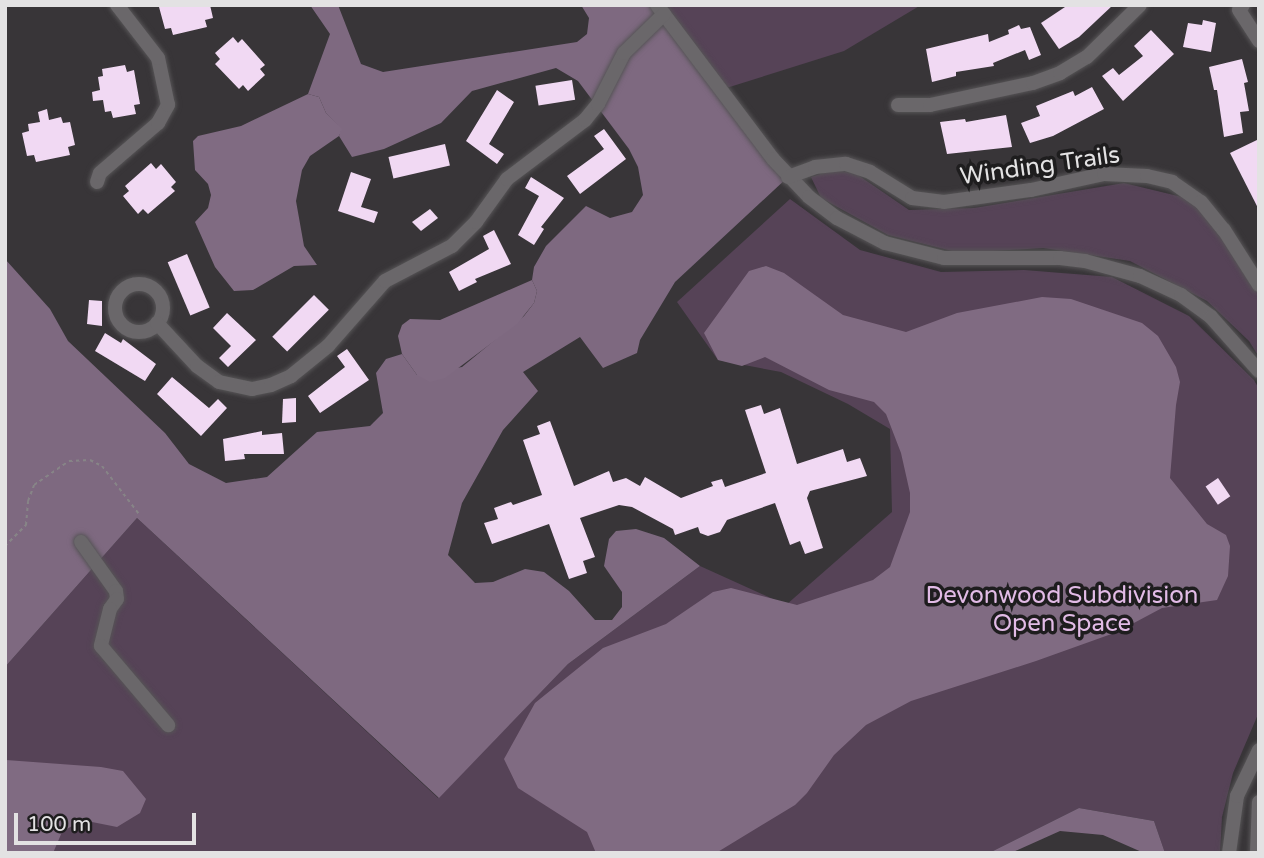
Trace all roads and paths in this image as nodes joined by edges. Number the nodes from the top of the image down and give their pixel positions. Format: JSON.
{"nodes":[{"id":1,"x":117,"y":5,"type":"edge"},
{"id":2,"x":1140,"y":5,"type":"edge"},
{"id":3,"x":1238,"y":7,"type":"edge"},
{"id":4,"x":661,"y":10,"type":"edge"},
{"id":5,"x":1259,"y":41,"type":"edge"},
{"id":6,"x":898,"y":105,"type":"dead end"},
{"id":7,"x":788,"y":177,"type":"junction"},
{"id":8,"x":97,"y":183,"type":"dead end"},
{"id":9,"x":1259,"y":285,"type":"edge"},
{"id":10,"x":157,"y":323,"type":"dead end"},
{"id":11,"x":1259,"y":371,"type":"edge"},
{"id":12,"x":139,"y":514,"type":"dead end"},
{"id":13,"x":81,"y":542,"type":"dead end"},
{"id":14,"x":5,"y":546,"type":"edge"},
{"id":15,"x":168,"y":725,"type":"dead end"},
{"id":16,"x":1259,"y":750,"type":"edge"},
{"id":17,"x":1259,"y":802,"type":"edge"},
{"id":18,"x":1229,"y":853,"type":"edge"},
{"id":19,"x":1257,"y":853,"type":"edge"}],
"edges":[{"from":1,"to":8,"type":"street"},
{"from":2,"to":6,"type":"street"},
{"from":3,"to":5,"type":"street"},
{"from":4,"to":7,"type":"street"},
{"from":4,"to":10,"type":"street"},
{"from":7,"to":9,"type":"street","name":"Winding Trails"},
{"from":7,"to":11,"type":"street"},
{"from":12,"to":14,"type":"path"},
{"from":13,"to":15,"type":"street"},
{"from":16,"to":18,"type":"street"},
{"from":17,"to":19,"type":"street"}]}
